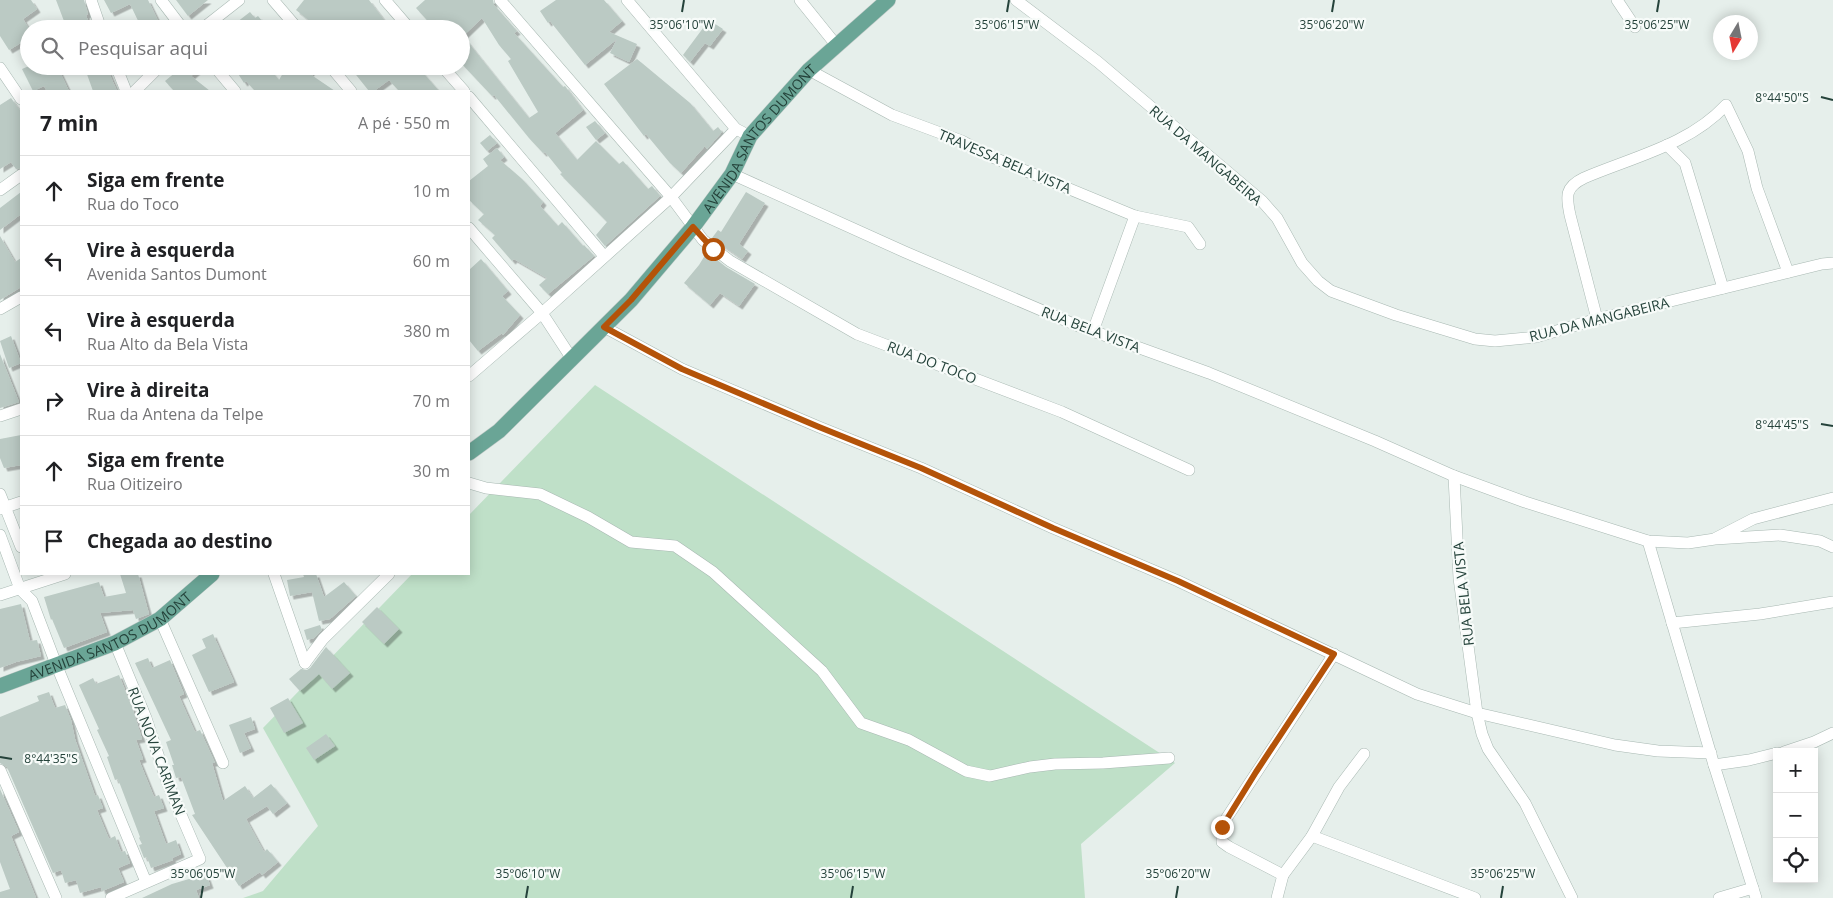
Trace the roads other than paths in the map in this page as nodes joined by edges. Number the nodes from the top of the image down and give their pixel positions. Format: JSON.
{"nodes":[{"id":1,"x":91,"y":0,"type":"edge"},
{"id":2,"x":161,"y":0,"type":"edge"},
{"id":3,"x":239,"y":0,"type":"edge"},
{"id":4,"x":273,"y":0,"type":"edge"},
{"id":5,"x":385,"y":0,"type":"edge"},
{"id":6,"x":500,"y":0,"type":"edge"},
{"id":7,"x":626,"y":0,"type":"edge"},
{"id":8,"x":800,"y":0,"type":"edge"},
{"id":9,"x":888,"y":0,"type":"edge"},
{"id":10,"x":1016,"y":0,"type":"edge"},
{"id":11,"x":1617,"y":0,"type":"edge"},
{"id":12,"x":98,"y":20,"type":"edge"},
{"id":13,"x":176,"y":20,"type":"edge"},
{"id":14,"x":213,"y":20,"type":"edge"},
{"id":15,"x":290,"y":20,"type":"edge"},
{"id":16,"x":402,"y":20,"type":"edge"},
{"id":17,"x":1635,"y":27,"type":"dead end"},
{"id":18,"x":837,"y":46,"type":"junction"},
{"id":19,"x":809,"y":70,"type":"junction"},
{"id":20,"x":2,"y":74,"type":"edge"},
{"id":21,"x":120,"y":75,"type":"edge"},
{"id":22,"x":151,"y":75,"type":"edge"},
{"id":23,"x":222,"y":75,"type":"edge"},
{"id":24,"x":338,"y":75,"type":"edge"},
{"id":25,"x":450,"y":75,"type":"edge"},
{"id":26,"x":126,"y":90,"type":"edge"},
{"id":27,"x":136,"y":90,"type":"edge"},
{"id":28,"x":234,"y":90,"type":"edge"},
{"id":29,"x":350,"y":90,"type":"edge"},
{"id":30,"x":463,"y":90,"type":"edge"},
{"id":31,"x":20,"y":98,"type":"edge"},
{"id":32,"x":470,"y":98,"type":"edge"},
{"id":33,"x":736,"y":129,"type":"junction"},
{"id":34,"x":750,"y":136,"type":"junction"},
{"id":35,"x":1667,"y":145,"type":"junction"},
{"id":36,"x":732,"y":174,"type":"junction"},
{"id":37,"x":20,"y":176,"type":"edge"},
{"id":38,"x":0,"y":190,"type":"edge"},
{"id":39,"x":671,"y":197,"type":"junction"},
{"id":40,"x":1135,"y":216,"type":"junction"},
{"id":41,"x":693,"y":227,"type":"junction"},
{"id":42,"x":470,"y":229,"type":"edge"},
{"id":43,"x":1200,"y":244,"type":"dead end"},
{"id":44,"x":604,"y":256,"type":"junction"},
{"id":45,"x":1828,"y":263,"type":"edge"},
{"id":46,"x":1788,"y":272,"type":"junction"},
{"id":47,"x":1723,"y":288,"type":"junction"},
{"id":48,"x":20,"y":298,"type":"edge"},
{"id":49,"x":0,"y":309,"type":"edge"},
{"id":50,"x":542,"y":314,"type":"junction"},
{"id":51,"x":1597,"y":319,"type":"junction"},
{"id":52,"x":604,"y":327,"type":"junction"},
{"id":53,"x":1093,"y":331,"type":"junction"},
{"id":54,"x":572,"y":359,"type":"junction"},
{"id":55,"x":470,"y":372,"type":"edge"},
{"id":56,"x":20,"y":409,"type":"edge"},
{"id":57,"x":0,"y":416,"type":"edge"},
{"id":58,"x":470,"y":452,"type":"edge"},
{"id":59,"x":1189,"y":470,"type":"dead end"},
{"id":60,"x":1454,"y":476,"type":"junction"},
{"id":61,"x":470,"y":482,"type":"edge"},
{"id":62,"x":0,"y":494,"type":"edge"},
{"id":63,"x":1833,"y":498,"type":"edge"},
{"id":64,"x":20,"y":502,"type":"edge"},
{"id":65,"x":3,"y":508,"type":"edge"},
{"id":66,"x":0,"y":535,"type":"edge"},
{"id":67,"x":1715,"y":539,"type":"junction"},
{"id":68,"x":1648,"y":541,"type":"junction"},
{"id":69,"x":20,"y":546,"type":"edge"},
{"id":70,"x":1833,"y":547,"type":"edge"},
{"id":71,"x":59,"y":575,"type":"edge"},
{"id":72,"x":211,"y":575,"type":"edge"},
{"id":73,"x":274,"y":575,"type":"edge"},
{"id":74,"x":388,"y":575,"type":"edge"},
{"id":75,"x":33,"y":579,"type":"edge"},
{"id":76,"x":20,"y":589,"type":"junction"},
{"id":77,"x":0,"y":595,"type":"edge"},
{"id":78,"x":32,"y":601,"type":"junction"},
{"id":79,"x":1833,"y":602,"type":"edge"},
{"id":80,"x":160,"y":619,"type":"junction"},
{"id":81,"x":1672,"y":622,"type":"junction"},
{"id":82,"x":115,"y":643,"type":"junction"},
{"id":83,"x":1334,"y":654,"type":"junction"},
{"id":84,"x":56,"y":664,"type":"junction"},
{"id":85,"x":0,"y":686,"type":"edge"},
{"id":86,"x":1477,"y":713,"type":"junction"},
{"id":87,"x":1833,"y":733,"type":"edge"},
{"id":88,"x":1796,"y":748,"type":"edge"},
{"id":89,"x":1711,"y":753,"type":"junction"},
{"id":90,"x":1364,"y":754,"type":"dead end"},
{"id":91,"x":1773,"y":754,"type":"edge"},
{"id":92,"x":1169,"y":758,"type":"dead end"},
{"id":93,"x":222,"y":763,"type":"dead end"},
{"id":94,"x":1714,"y":765,"type":"junction"},
{"id":95,"x":0,"y":770,"type":"edge"},
{"id":96,"x":1312,"y":836,"type":"junction"},
{"id":97,"x":1283,"y":875,"type":"junction"},
{"id":98,"x":146,"y":882,"type":"junction"},
{"id":99,"x":1754,"y":893,"type":"edge"},
{"id":100,"x":56,"y":898,"type":"edge"},
{"id":101,"x":111,"y":898,"type":"edge"},
{"id":102,"x":1277,"y":898,"type":"edge"},
{"id":103,"x":1476,"y":898,"type":"edge"},
{"id":104,"x":1572,"y":898,"type":"edge"},
{"id":105,"x":1719,"y":898,"type":"edge"}],
"edges":[{"from":1,"to":12,"type":"street"},
{"from":2,"to":13,"type":"street"},
{"from":3,"to":14,"type":"street"},
{"from":4,"to":15,"type":"street"},
{"from":5,"to":16,"type":"street"},
{"from":6,"to":39,"type":"street","name":"RUA DO TOCO"},
{"from":7,"to":33,"type":"street"},
{"from":8,"to":18,"type":"street"},
{"from":9,"to":18,"type":"main road","name":"AVENIDA SANTOS DUMONT"},
{"from":10,"to":51,"type":"street","name":"RUA DA MANGABEIRA"},
{"from":11,"to":17,"type":"street"},
{"from":18,"to":19,"type":"main road","name":"AVENIDA SANTOS DUMONT"},
{"from":19,"to":34,"type":"main road","name":"AVENIDA SANTOS DUMONT"},
{"from":19,"to":40,"type":"street","name":"TRAVESSA BELA VISTA"},
{"from":20,"to":31,"type":"street"},
{"from":21,"to":26,"type":"street"},
{"from":22,"to":27,"type":"street"},
{"from":23,"to":28,"type":"street"},
{"from":24,"to":29,"type":"street"},
{"from":25,"to":30,"type":"street"},
{"from":32,"to":44,"type":"street"},
{"from":33,"to":34,"type":"street"},
{"from":33,"to":39,"type":"street"},
{"from":34,"to":36,"type":"main road","name":"AVENIDA SANTOS DUMONT"},
{"from":35,"to":46,"type":"street"},
{"from":35,"to":47,"type":"street"},
{"from":35,"to":51,"type":"street"},
{"from":36,"to":41,"type":"main road","name":"AVENIDA SANTOS DUMONT"},
{"from":36,"to":53,"type":"street","name":"RUA BELA VISTA"},
{"from":37,"to":38,"type":"street"},
{"from":39,"to":41,"type":"street","name":"RUA DO TOCO"},
{"from":39,"to":44,"type":"street"},
{"from":40,"to":43,"type":"street","name":"TRAVESSA BELA VISTA"},
{"from":40,"to":53,"type":"street"},
{"from":41,"to":52,"type":"main road","name":"AVENIDA SANTOS DUMONT"},
{"from":41,"to":59,"type":"street","name":"RUA DO TOCO"},
{"from":42,"to":50,"type":"street"},
{"from":44,"to":50,"type":"street"},
{"from":45,"to":46,"type":"street","name":"RUA DA MANGABEIRA"},
{"from":46,"to":47,"type":"street","name":"RUA DA MANGABEIRA"},
{"from":47,"to":51,"type":"street","name":"RUA DA MANGABEIRA"},
{"from":48,"to":49,"type":"street"},
{"from":50,"to":54,"type":"street"},
{"from":50,"to":55,"type":"street"},
{"from":52,"to":54,"type":"main road","name":"AVENIDA SANTOS DUMONT"},
{"from":52,"to":83,"type":"street"},
{"from":53,"to":60,"type":"street","name":"RUA BELA VISTA"},
{"from":54,"to":58,"type":"main road","name":"AVENIDA SANTOS DUMONT"},
{"from":56,"to":57,"type":"street"},
{"from":60,"to":68,"type":"street","name":"RUA BELA VISTA"},
{"from":60,"to":86,"type":"street","name":"RUA BELA VISTA"},
{"from":61,"to":92,"type":"street"},
{"from":62,"to":65,"type":"street"},
{"from":63,"to":67,"type":"street"},
{"from":64,"to":65,"type":"street"},
{"from":65,"to":69,"type":"street"},
{"from":66,"to":76,"type":"street"},
{"from":67,"to":68,"type":"street","name":"RUA BELA VISTA"},
{"from":67,"to":70,"type":"street","name":"RUA BELA VISTA"},
{"from":68,"to":81,"type":"street"},
{"from":71,"to":75,"type":"street"},
{"from":72,"to":80,"type":"main road","name":"AVENIDA SANTOS DUMONT"},
{"from":73,"to":74,"type":"street"},
{"from":75,"to":76,"type":"street"},
{"from":75,"to":78,"type":"street"},
{"from":76,"to":77,"type":"street"},
{"from":76,"to":78,"type":"street"},
{"from":78,"to":84,"type":"street"},
{"from":79,"to":81,"type":"street"},
{"from":80,"to":82,"type":"main road","name":"AVENIDA SANTOS DUMONT"},
{"from":80,"to":93,"type":"street"},
{"from":81,"to":89,"type":"street"},
{"from":82,"to":84,"type":"main road","name":"AVENIDA SANTOS DUMONT"},
{"from":82,"to":98,"type":"street","name":"RUA NOVA CARIMAN"},
{"from":83,"to":86,"type":"street"},
{"from":83,"to":97,"type":"street"},
{"from":84,"to":85,"type":"main road","name":"AVENIDA SANTOS DUMONT"},
{"from":84,"to":98,"type":"street"},
{"from":86,"to":89,"type":"street"},
{"from":86,"to":104,"type":"street","name":"RUA BELA VISTA"},
{"from":87,"to":88,"type":"street"},
{"from":89,"to":94,"type":"street"},
{"from":90,"to":96,"type":"street"},
{"from":91,"to":94,"type":"street"},
{"from":94,"to":99,"type":"street"},
{"from":95,"to":100,"type":"street"},
{"from":96,"to":97,"type":"street"},
{"from":96,"to":103,"type":"street"},
{"from":97,"to":102,"type":"street"},
{"from":98,"to":101,"type":"street"},
{"from":99,"to":105,"type":"street"}]}
